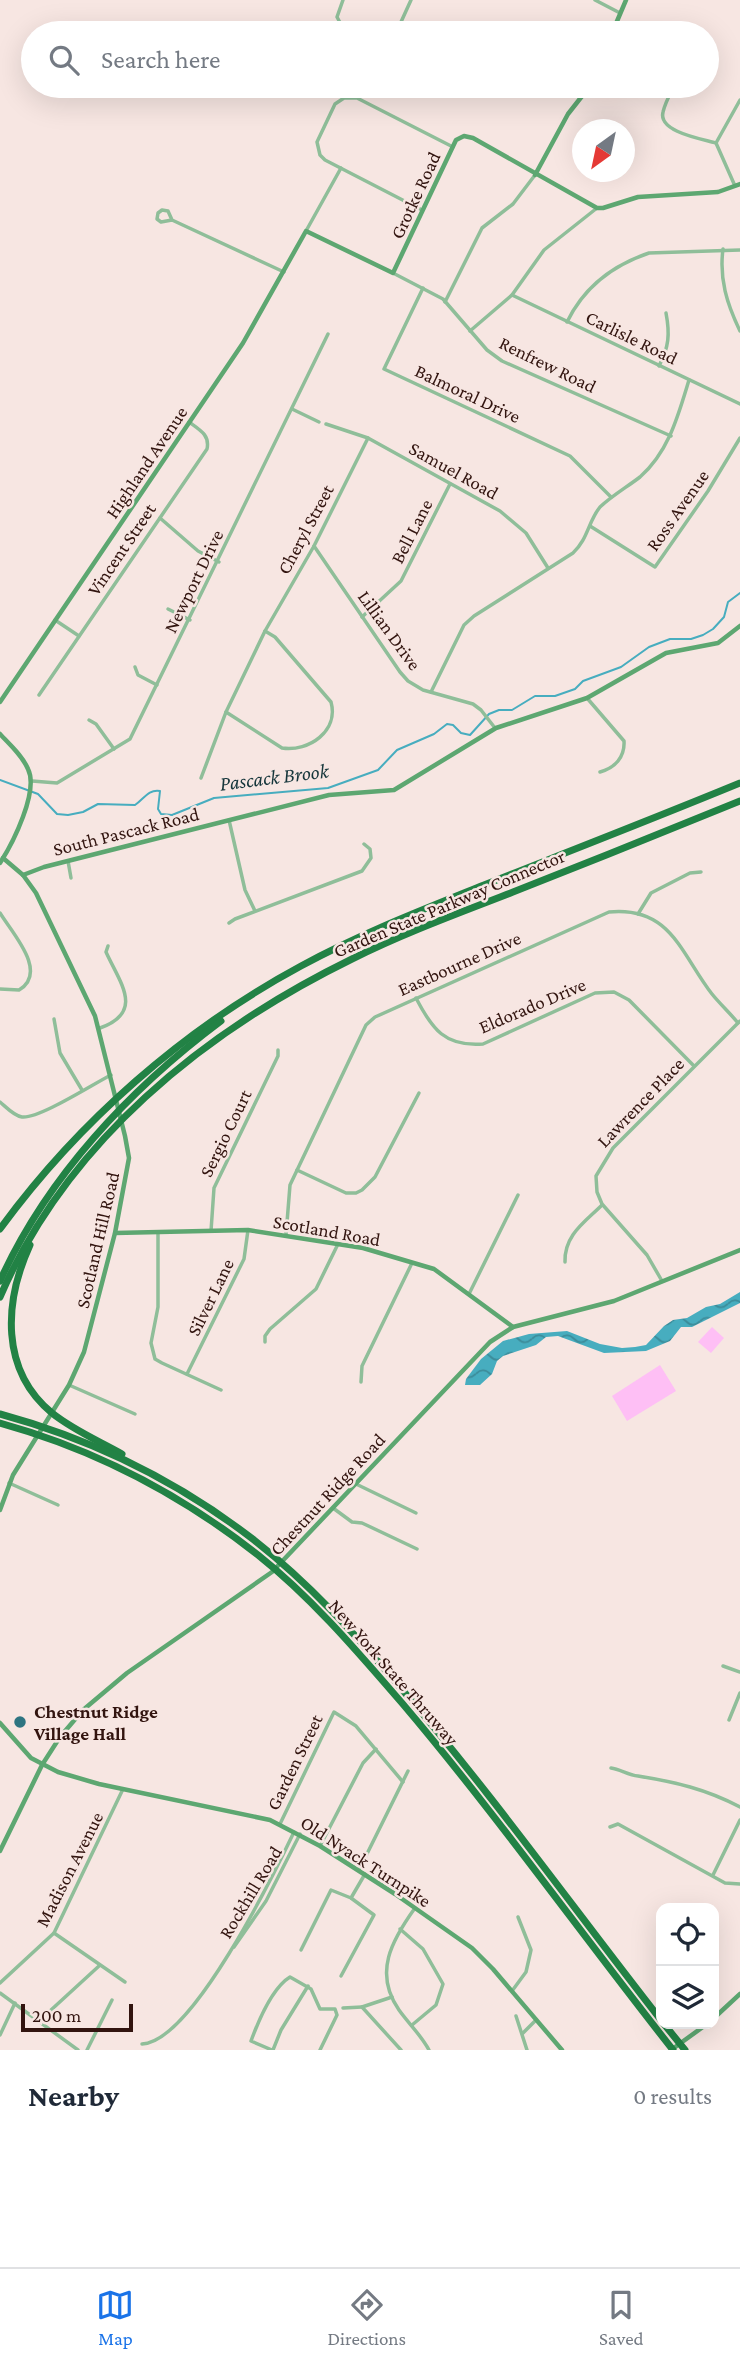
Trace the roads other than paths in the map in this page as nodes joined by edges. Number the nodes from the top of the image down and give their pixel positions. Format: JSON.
{"nodes":[{"id":1,"x":343,"y":0,"type":"edge"},
{"id":2,"x":411,"y":0,"type":"edge"},
{"id":3,"x":595,"y":0,"type":"edge"},
{"id":4,"x":626,"y":0,"type":"edge"},
{"id":5,"x":620,"y":12,"type":"junction"},
{"id":6,"x":339,"y":21,"type":"edge"},
{"id":7,"x":401,"y":21,"type":"edge"},
{"id":8,"x":617,"y":21,"type":"edge"},
{"id":9,"x":343,"y":98,"type":"edge"},
{"id":10,"x":357,"y":98,"type":"edge"},
{"id":11,"x":581,"y":98,"type":"edge"},
{"id":12,"x":669,"y":98,"type":"edge"},
{"id":13,"x":739,"y":104,"type":"edge"},
{"id":14,"x":716,"y":143,"type":"junction"},
{"id":15,"x":453,"y":147,"type":"junction"},
{"id":16,"x":341,"y":168,"type":"junction"},
{"id":17,"x":535,"y":175,"type":"junction"},
{"id":18,"x":737,"y":185,"type":"edge"},
{"id":19,"x":597,"y":208,"type":"junction"},
{"id":20,"x":422,"y":210,"type":"junction"},
{"id":21,"x":172,"y":220,"type":"junction"},
{"id":22,"x":306,"y":231,"type":"junction"},
{"id":23,"x":723,"y":249,"type":"junction"},
{"id":24,"x":740,"y":250,"type":"edge"},
{"id":25,"x":284,"y":272,"type":"junction"},
{"id":26,"x":393,"y":273,"type":"junction"},
{"id":27,"x":423,"y":288,"type":"junction"},
{"id":28,"x":512,"y":295,"type":"junction"},
{"id":29,"x":445,"y":302,"type":"junction"},
{"id":30,"x":666,"y":313,"type":"dead end"},
{"id":31,"x":567,"y":322,"type":"junction"},
{"id":32,"x":470,"y":331,"type":"junction"},
{"id":33,"x":740,"y":331,"type":"edge"},
{"id":34,"x":328,"y":334,"type":"dead end"},
{"id":35,"x":659,"y":366,"type":"junction"},
{"id":36,"x":689,"y":380,"type":"junction"},
{"id":37,"x":740,"y":404,"type":"edge"},
{"id":38,"x":292,"y":409,"type":"junction"},
{"id":39,"x":189,"y":422,"type":"junction"},
{"id":40,"x":319,"y":422,"type":"dead end"},
{"id":41,"x":326,"y":424,"type":"dead end"},
{"id":42,"x":671,"y":436,"type":"junction"},
{"id":43,"x":368,"y":438,"type":"junction"},
{"id":44,"x":740,"y":438,"type":"edge"},
{"id":45,"x":450,"y":484,"type":"junction"},
{"id":46,"x":611,"y":497,"type":"junction"},
{"id":47,"x":160,"y":518,"type":"junction"},
{"id":48,"x":590,"y":526,"type":"junction"},
{"id":49,"x":314,"y":546,"type":"junction"},
{"id":50,"x":219,"y":562,"type":"junction"},
{"id":51,"x":548,"y":568,"type":"junction"},
{"id":52,"x":168,"y":609,"type":"dead end"},
{"id":53,"x":362,"y":617,"type":"junction"},
{"id":54,"x":55,"y":620,"type":"junction"},
{"id":55,"x":190,"y":620,"type":"junction"},
{"id":56,"x":740,"y":626,"type":"edge"},
{"id":57,"x":265,"y":631,"type":"junction"},
{"id":58,"x":79,"y":636,"type":"junction"},
{"id":59,"x":135,"y":667,"type":"dead end"},
{"id":60,"x":157,"y":685,"type":"junction"},
{"id":61,"x":431,"y":692,"type":"junction"},
{"id":62,"x":39,"y":695,"type":"dead end"},
{"id":63,"x":587,"y":698,"type":"junction"},
{"id":64,"x":0,"y":702,"type":"edge"},
{"id":65,"x":226,"y":712,"type":"junction"},
{"id":66,"x":89,"y":720,"type":"dead end"},
{"id":67,"x":496,"y":729,"type":"junction"},
{"id":68,"x":0,"y":734,"type":"edge"},
{"id":69,"x":114,"y":749,"type":"junction"},
{"id":70,"x":600,"y":772,"type":"dead end"},
{"id":71,"x":201,"y":778,"type":"dead end"},
{"id":72,"x":31,"y":783,"type":"junction"},
{"id":73,"x":740,"y":783,"type":"edge"},
{"id":74,"x":740,"y":801,"type":"edge"},
{"id":75,"x":229,"y":820,"type":"junction"},
{"id":76,"x":364,"y":844,"type":"dead end"},
{"id":77,"x":2,"y":860,"type":"edge"},
{"id":78,"x":68,"y":861,"type":"junction"},
{"id":79,"x":702,"y":872,"type":"dead end"},
{"id":80,"x":23,"y":875,"type":"junction"},
{"id":81,"x":71,"y":878,"type":"dead end"},
{"id":82,"x":255,"y":911,"type":"junction"},
{"id":83,"x":0,"y":913,"type":"edge"},
{"id":84,"x":638,"y":914,"type":"junction"},
{"id":85,"x":229,"y":923,"type":"dead end"},
{"id":86,"x":108,"y":946,"type":"dead end"},
{"id":87,"x":278,"y":979,"type":"junction"},
{"id":88,"x":0,"y":989,"type":"edge"},
{"id":89,"x":416,"y":998,"type":"junction"},
{"id":90,"x":54,"y":1019,"type":"dead end"},
{"id":91,"x":739,"y":1022,"type":"edge"},
{"id":92,"x":100,"y":1028,"type":"junction"},
{"id":93,"x":278,"y":1051,"type":"dead end"},
{"id":94,"x":694,"y":1066,"type":"junction"},
{"id":95,"x":111,"y":1075,"type":"junction"},
{"id":96,"x":82,"y":1090,"type":"junction"},
{"id":97,"x":419,"y":1093,"type":"dead end"},
{"id":98,"x":0,"y":1102,"type":"edge"},
{"id":99,"x":297,"y":1170,"type":"junction"},
{"id":100,"x":67,"y":1181,"type":"junction"},
{"id":101,"x":518,"y":1195,"type":"dead end"},
{"id":102,"x":602,"y":1204,"type":"junction"},
{"id":103,"x":0,"y":1228,"type":"edge"},
{"id":104,"x":248,"y":1230,"type":"junction"},
{"id":105,"x":211,"y":1231,"type":"junction"},
{"id":106,"x":158,"y":1232,"type":"junction"},
{"id":107,"x":115,"y":1233,"type":"junction"},
{"id":108,"x":285,"y":1236,"type":"junction"},
{"id":109,"x":338,"y":1244,"type":"junction"},
{"id":110,"x":740,"y":1250,"type":"edge"},
{"id":111,"x":413,"y":1262,"type":"junction"},
{"id":112,"x":565,"y":1262,"type":"dead end"},
{"id":113,"x":0,"y":1281,"type":"edge"},
{"id":114,"x":662,"y":1281,"type":"junction"},
{"id":115,"x":470,"y":1294,"type":"junction"},
{"id":116,"x":0,"y":1297,"type":"edge"},
{"id":117,"x":513,"y":1327,"type":"junction"},
{"id":118,"x":265,"y":1342,"type":"dead end"},
{"id":119,"x":187,"y":1374,"type":"junction"},
{"id":120,"x":361,"y":1382,"type":"dead end"},
{"id":121,"x":69,"y":1385,"type":"junction"},
{"id":122,"x":221,"y":1390,"type":"dead end"},
{"id":123,"x":0,"y":1413,"type":"edge"},
{"id":124,"x":135,"y":1414,"type":"dead end"},
{"id":125,"x":0,"y":1423,"type":"edge"},
{"id":126,"x":165,"y":1481,"type":"junction"},
{"id":127,"x":9,"y":1483,"type":"junction"},
{"id":128,"x":356,"y":1483,"type":"junction"},
{"id":129,"x":58,"y":1505,"type":"dead end"},
{"id":130,"x":333,"y":1508,"type":"junction"},
{"id":131,"x":0,"y":1510,"type":"edge"},
{"id":132,"x":416,"y":1513,"type":"dead end"},
{"id":133,"x":417,"y":1549,"type":"dead end"},
{"id":134,"x":723,"y":1666,"type":"dead end"},
{"id":135,"x":740,"y":1672,"type":"edge"},
{"id":136,"x":740,"y":1693,"type":"edge"},
{"id":137,"x":729,"y":1720,"type":"dead end"},
{"id":138,"x":0,"y":1723,"type":"edge"},
{"id":139,"x":376,"y":1749,"type":"junction"},
{"id":140,"x":42,"y":1765,"type":"junction"},
{"id":141,"x":611,"y":1768,"type":"dead end"},
{"id":142,"x":408,"y":1771,"type":"dead end"},
{"id":143,"x":403,"y":1782,"type":"junction"},
{"id":144,"x":123,"y":1789,"type":"junction"},
{"id":145,"x":740,"y":1807,"type":"edge"},
{"id":146,"x":740,"y":1820,"type":"edge"},
{"id":147,"x":280,"y":1824,"type":"junction"},
{"id":148,"x":610,"y":1827,"type":"dead end"},
{"id":149,"x":294,"y":1831,"type":"junction"},
{"id":150,"x":300,"y":1834,"type":"junction"},
{"id":151,"x":320,"y":1846,"type":"junction"},
{"id":152,"x":1,"y":1848,"type":"edge"},
{"id":153,"x":359,"y":1870,"type":"junction"},
{"id":154,"x":365,"y":1874,"type":"junction"},
{"id":155,"x":713,"y":1875,"type":"junction"},
{"id":156,"x":740,"y":1884,"type":"edge"},
{"id":157,"x":351,"y":1898,"type":"junction"},
{"id":158,"x":415,"y":1909,"type":"junction"},
{"id":159,"x":518,"y":1917,"type":"dead end"},
{"id":160,"x":400,"y":1929,"type":"junction"},
{"id":161,"x":54,"y":1933,"type":"junction"},
{"id":162,"x":301,"y":1950,"type":"dead end"},
{"id":163,"x":222,"y":1963,"type":"junction"},
{"id":164,"x":100,"y":1965,"type":"junction"},
{"id":165,"x":341,"y":1976,"type":"dead end"},
{"id":166,"x":124,"y":1982,"type":"dead end"},
{"id":167,"x":0,"y":1983,"type":"edge"},
{"id":168,"x":308,"y":1986,"type":"junction"},
{"id":169,"x":512,"y":1991,"type":"junction"},
{"id":170,"x":0,"y":1993,"type":"edge"},
{"id":171,"x":740,"y":1994,"type":"edge"},
{"id":172,"x":392,"y":1997,"type":"junction"},
{"id":173,"x":112,"y":2000,"type":"dead end"},
{"id":174,"x":15,"y":2003,"type":"junction"},
{"id":175,"x":362,"y":2007,"type":"junction"},
{"id":176,"x":344,"y":2008,"type":"dead end"},
{"id":177,"x":656,"y":2013,"type":"edge"},
{"id":178,"x":719,"y":2013,"type":"edge"},
{"id":179,"x":516,"y":2015,"type":"dead end"},
{"id":180,"x":536,"y":2020,"type":"junction"},
{"id":181,"x":39,"y":2021,"type":"junction"},
{"id":182,"x":412,"y":2025,"type":"junction"},
{"id":183,"x":668,"y":2029,"type":"edge"},
{"id":184,"x":700,"y":2029,"type":"edge"},
{"id":185,"x":522,"y":2034,"type":"junction"},
{"id":186,"x":0,"y":2035,"type":"edge"},
{"id":187,"x":142,"y":2044,"type":"dead end"},
{"id":188,"x":78,"y":2050,"type":"edge"},
{"id":189,"x":87,"y":2050,"type":"edge"},
{"id":190,"x":273,"y":2050,"type":"edge"},
{"id":191,"x":320,"y":2050,"type":"edge"},
{"id":192,"x":401,"y":2050,"type":"edge"},
{"id":193,"x":429,"y":2050,"type":"edge"},
{"id":194,"x":527,"y":2050,"type":"edge"},
{"id":195,"x":562,"y":2050,"type":"edge"},
{"id":196,"x":672,"y":2050,"type":"edge"},
{"id":197,"x":685,"y":2050,"type":"edge"}],
"edges":[{"from":1,"to":6,"type":"street"},
{"from":2,"to":7,"type":"street"},
{"from":3,"to":5,"type":"street"},
{"from":4,"to":5,"type":"street"},
{"from":5,"to":8,"type":"street"},
{"from":9,"to":16,"type":"street"},
{"from":10,"to":15,"type":"street"},
{"from":11,"to":17,"type":"street"},
{"from":12,"to":14,"type":"street"},
{"from":13,"to":14,"type":"street"},
{"from":14,"to":18,"type":"street"},
{"from":15,"to":17,"type":"street","name":"Grotke Road"},
{"from":15,"to":20,"type":"street","name":"Grotke Road"},
{"from":16,"to":20,"type":"street"},
{"from":16,"to":22,"type":"street"},
{"from":17,"to":19,"type":"street","name":"Grotke Road"},
{"from":17,"to":29,"type":"street"},
{"from":18,"to":19,"type":"street"},
{"from":19,"to":28,"type":"street"},
{"from":20,"to":26,"type":"street","name":"Grotke Road"},
{"from":21,"to":21,"type":"street"},
{"from":21,"to":25,"type":"street"},
{"from":22,"to":25,"type":"street","name":"Highland Avenue"},
{"from":22,"to":26,"type":"street"},
{"from":23,"to":24,"type":"street"},
{"from":23,"to":31,"type":"street"},
{"from":23,"to":33,"type":"street"},
{"from":25,"to":39,"type":"street","name":"Highland Avenue"},
{"from":26,"to":27,"type":"street","name":"Renfrew Road"},
{"from":27,"to":29,"type":"street","name":"Renfrew Road"},
{"from":27,"to":46,"type":"street","name":"Balmoral Drive"},
{"from":28,"to":31,"type":"street","name":"Carlisle Road"},
{"from":28,"to":32,"type":"street"},
{"from":29,"to":32,"type":"street","name":"Renfrew Road"},
{"from":30,"to":35,"type":"street"},
{"from":31,"to":35,"type":"street","name":"Carlisle Road"},
{"from":32,"to":42,"type":"street","name":"Renfrew Road"},
{"from":34,"to":38,"type":"street","name":"Newport Drive"},
{"from":35,"to":36,"type":"street","name":"Carlisle Road"},
{"from":36,"to":37,"type":"street","name":"Carlisle Road"},
{"from":36,"to":42,"type":"street"},
{"from":38,"to":40,"type":"street"},
{"from":38,"to":50,"type":"street","name":"Newport Drive"},
{"from":39,"to":47,"type":"street","name":"Vincent Street"},
{"from":39,"to":54,"type":"street","name":"Highland Avenue"},
{"from":41,"to":43,"type":"street","name":"Samuel Road"},
{"from":42,"to":46,"type":"street"},
{"from":43,"to":45,"type":"street","name":"Samuel Road"},
{"from":43,"to":49,"type":"street","name":"Cheryl Street"},
{"from":44,"to":48,"type":"street","name":"Ross Avenue"},
{"from":45,"to":51,"type":"street","name":"Samuel Road"},
{"from":45,"to":53,"type":"street","name":"Bell Lane"},
{"from":46,"to":48,"type":"street"},
{"from":47,"to":50,"type":"street"},
{"from":47,"to":58,"type":"street","name":"Vincent Street"},
{"from":48,"to":51,"type":"street"},
{"from":49,"to":53,"type":"street","name":"Lillian Drive"},
{"from":49,"to":57,"type":"street","name":"Cheryl Street"},
{"from":50,"to":55,"type":"street","name":"Newport Drive"},
{"from":51,"to":61,"type":"street"},
{"from":52,"to":55,"type":"street"},
{"from":53,"to":61,"type":"street","name":"Lillian Drive"},
{"from":54,"to":58,"type":"street"},
{"from":54,"to":64,"type":"street","name":"Highland Avenue"},
{"from":55,"to":60,"type":"street","name":"Newport Drive"},
{"from":56,"to":63,"type":"street","name":"South Pascack Road"},
{"from":57,"to":65,"type":"street","name":"Cheryl Street"},
{"from":57,"to":65,"type":"street"},
{"from":58,"to":62,"type":"street","name":"Vincent Street"},
{"from":59,"to":60,"type":"street"},
{"from":60,"to":69,"type":"street","name":"Newport Drive"},
{"from":61,"to":67,"type":"street","name":"Lillian Drive"},
{"from":63,"to":67,"type":"street","name":"South Pascack Road"},
{"from":63,"to":70,"type":"street"},
{"from":65,"to":71,"type":"street","name":"Cheryl Street"},
{"from":66,"to":69,"type":"street"},
{"from":67,"to":75,"type":"street","name":"South Pascack Road"},
{"from":68,"to":72,"type":"street"},
{"from":69,"to":72,"type":"street","name":"Newport Drive"},
{"from":72,"to":77,"type":"street"},
{"from":73,"to":87,"type":"highway","name":"Garden State Parkway Connector"},
{"from":74,"to":100,"type":"highway","name":"Garden State Parkway Connector"},
{"from":75,"to":78,"type":"street","name":"South Pascack Road"},
{"from":75,"to":82,"type":"street"},
{"from":76,"to":82,"type":"street"},
{"from":77,"to":80,"type":"street","name":"Scotland Hill Road"},
{"from":78,"to":80,"type":"street","name":"South Pascack Road"},
{"from":78,"to":81,"type":"street"},
{"from":79,"to":84,"type":"street"},
{"from":80,"to":92,"type":"street","name":"Scotland Hill Road"},
{"from":82,"to":85,"type":"street"},
{"from":83,"to":88,"type":"street"},
{"from":84,"to":89,"type":"street","name":"Eastbourne Drive"},
{"from":84,"to":91,"type":"street","name":"Eastbourne Drive"},
{"from":86,"to":92,"type":"street"},
{"from":87,"to":103,"type":"highway"},
{"from":87,"to":113,"type":"highway"},
{"from":89,"to":94,"type":"street","name":"Eldorado Drive"},
{"from":89,"to":99,"type":"street","name":"Eastbourne Drive"},
{"from":90,"to":96,"type":"street"},
{"from":91,"to":94,"type":"street","name":"Lawrence Place"},
{"from":92,"to":95,"type":"street","name":"Scotland Hill Road"},
{"from":93,"to":105,"type":"street","name":"Sergio Court"},
{"from":94,"to":102,"type":"street","name":"Lawrence Place"},
{"from":95,"to":96,"type":"street"},
{"from":95,"to":107,"type":"street","name":"Scotland Hill Road"},
{"from":96,"to":98,"type":"street"},
{"from":97,"to":99,"type":"street"},
{"from":99,"to":108,"type":"street","name":"Eastbourne Drive"},
{"from":100,"to":116,"type":"highway"},
{"from":100,"to":126,"type":"highway"},
{"from":101,"to":115,"type":"street"},
{"from":102,"to":112,"type":"street"},
{"from":102,"to":114,"type":"street"},
{"from":104,"to":105,"type":"street","name":"Scotland Road"},
{"from":104,"to":108,"type":"street","name":"Scotland Road"},
{"from":104,"to":119,"type":"street","name":"Silver Lane"},
{"from":105,"to":106,"type":"street","name":"Scotland Road"},
{"from":106,"to":107,"type":"street","name":"Scotland Road"},
{"from":106,"to":119,"type":"street"},
{"from":107,"to":121,"type":"street","name":"Scotland Hill Road"},
{"from":108,"to":109,"type":"street","name":"Scotland Road"},
{"from":109,"to":111,"type":"street","name":"Scotland Road"},
{"from":109,"to":118,"type":"street"},
{"from":110,"to":114,"type":"street","name":"Chestnut Ridge Road"},
{"from":111,"to":115,"type":"street","name":"Scotland Road"},
{"from":111,"to":120,"type":"street"},
{"from":114,"to":117,"type":"street","name":"Chestnut Ridge Road"},
{"from":115,"to":117,"type":"street","name":"Scotland Road"},
{"from":117,"to":128,"type":"street","name":"Chestnut Ridge Road"},
{"from":119,"to":122,"type":"street"},
{"from":121,"to":124,"type":"street"},
{"from":121,"to":127,"type":"street","name":"Scotland Hill Road"},
{"from":123,"to":126,"type":"highway","name":"New York State Thruway"},
{"from":125,"to":196,"type":"highway","name":"New York State Thruway"},
{"from":126,"to":177,"type":"highway","name":"New York State Thruway"},
{"from":127,"to":129,"type":"street"},
{"from":127,"to":131,"type":"street","name":"Scotland Hill Road"},
{"from":128,"to":130,"type":"street","name":"Chestnut Ridge Road"},
{"from":128,"to":132,"type":"street"},
{"from":130,"to":133,"type":"street"},
{"from":130,"to":140,"type":"street","name":"Chestnut Ridge Road"},
{"from":134,"to":135,"type":"street"},
{"from":136,"to":137,"type":"street"},
{"from":138,"to":140,"type":"street","name":"Old Nyack Turnpike"},
{"from":139,"to":143,"type":"street"},
{"from":139,"to":147,"type":"street","name":"Garden Street"},
{"from":139,"to":151,"type":"street"},
{"from":140,"to":144,"type":"street","name":"Old Nyack Turnpike"},
{"from":140,"to":152,"type":"street","name":"Chestnut Ridge Road"},
{"from":141,"to":145,"type":"street"},
{"from":142,"to":143,"type":"street"},
{"from":143,"to":153,"type":"street"},
{"from":144,"to":147,"type":"street","name":"Old Nyack Turnpike"},
{"from":144,"to":161,"type":"street","name":"Madison Avenue"},
{"from":146,"to":155,"type":"street"},
{"from":147,"to":149,"type":"street","name":"Old Nyack Turnpike"},
{"from":148,"to":155,"type":"street"},
{"from":149,"to":150,"type":"street","name":"Old Nyack Turnpike"},
{"from":149,"to":163,"type":"street","name":"Rockhill Road"},
{"from":150,"to":151,"type":"street","name":"Old Nyack Turnpike"},
{"from":150,"to":163,"type":"street","name":"Rockhill Road"},
{"from":151,"to":153,"type":"street","name":"Old Nyack Turnpike"},
{"from":153,"to":154,"type":"street","name":"Old Nyack Turnpike"},
{"from":154,"to":157,"type":"street"},
{"from":154,"to":158,"type":"street","name":"Old Nyack Turnpike"},
{"from":155,"to":156,"type":"street"},
{"from":157,"to":162,"type":"street"},
{"from":157,"to":165,"type":"street"},
{"from":158,"to":160,"type":"street"},
{"from":158,"to":169,"type":"street","name":"Old Nyack Turnpike"},
{"from":159,"to":169,"type":"street"},
{"from":160,"to":172,"type":"street"},
{"from":160,"to":182,"type":"street"},
{"from":161,"to":164,"type":"street"},
{"from":161,"to":167,"type":"street","name":"Madison Avenue"},
{"from":163,"to":187,"type":"street","name":"Rockhill Road"},
{"from":164,"to":166,"type":"street"},
{"from":164,"to":181,"type":"street"},
{"from":168,"to":190,"type":"street"},
{"from":168,"to":190,"type":"street"},
{"from":168,"to":191,"type":"street"},
{"from":169,"to":180,"type":"street","name":"Old Nyack Turnpike"},
{"from":170,"to":174,"type":"street"},
{"from":171,"to":178,"type":"street"},
{"from":172,"to":175,"type":"street"},
{"from":172,"to":182,"type":"street"},
{"from":173,"to":189,"type":"street"},
{"from":174,"to":181,"type":"street"},
{"from":174,"to":186,"type":"street"},
{"from":175,"to":176,"type":"street"},
{"from":175,"to":192,"type":"street"},
{"from":179,"to":185,"type":"street"},
{"from":180,"to":185,"type":"street"},
{"from":180,"to":195,"type":"street","name":"Old Nyack Turnpike"},
{"from":181,"to":188,"type":"street"},
{"from":182,"to":193,"type":"street"},
{"from":183,"to":197,"type":"highway","name":"New York State Thruway"},
{"from":184,"to":196,"type":"street"},
{"from":185,"to":194,"type":"street"}]}
